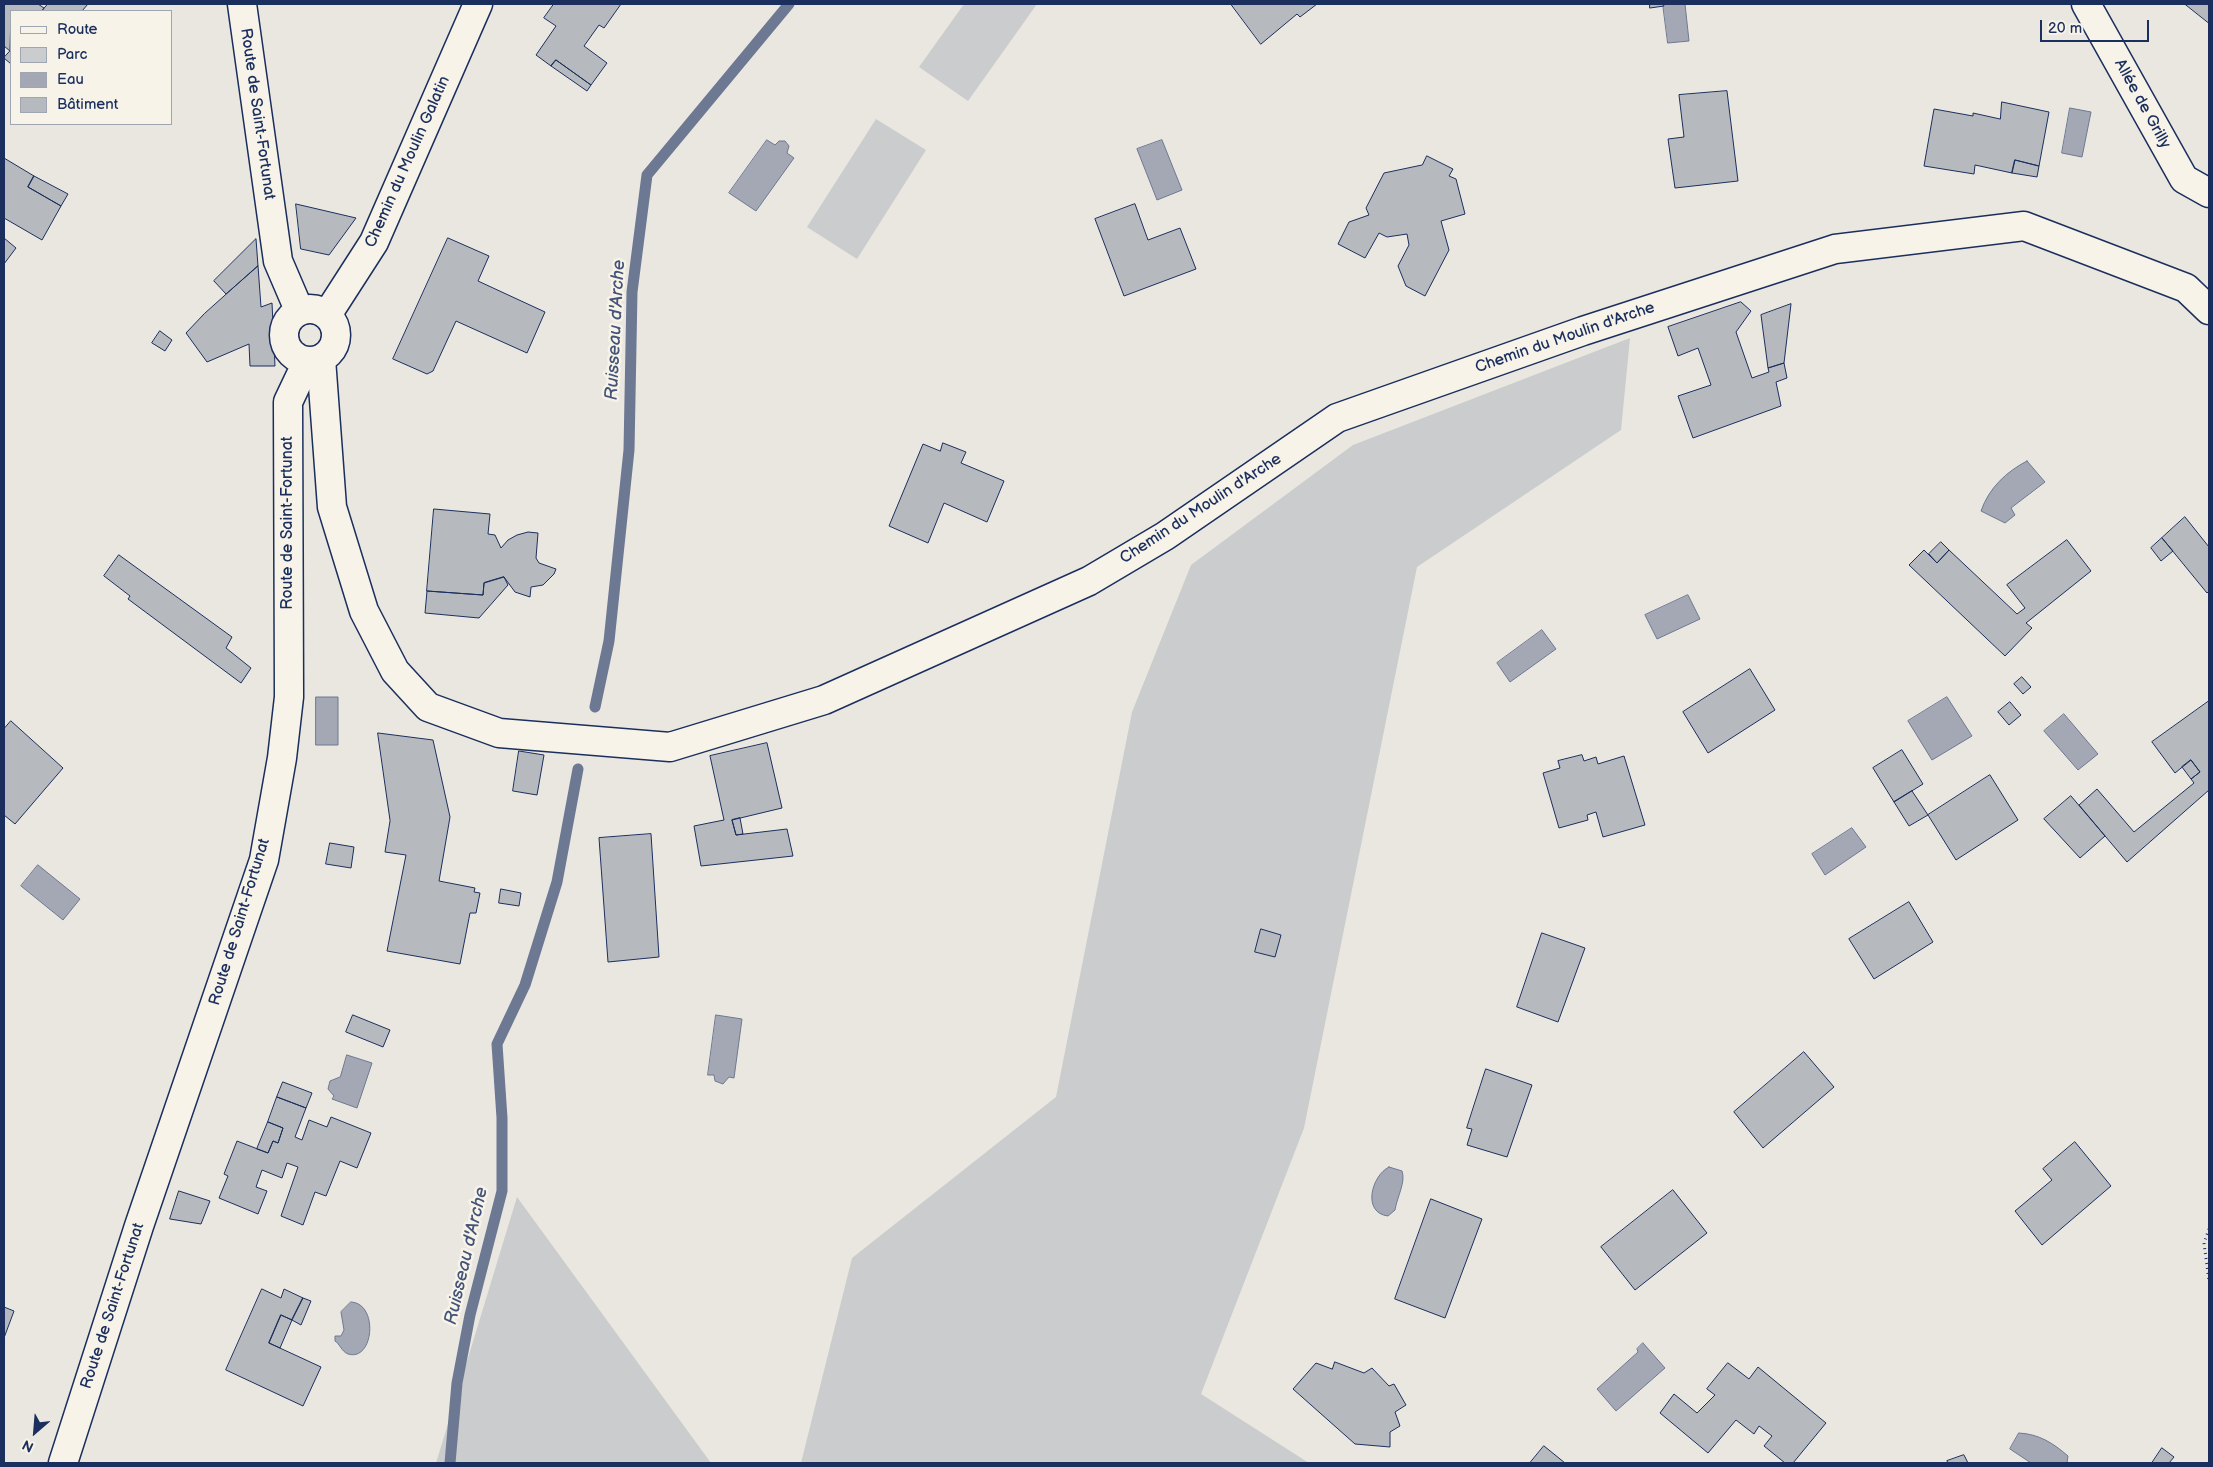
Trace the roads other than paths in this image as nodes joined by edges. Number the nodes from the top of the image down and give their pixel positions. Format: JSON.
{"nodes":[{"id":1,"x":242,"y":4,"type":"edge"},
{"id":2,"x":478,"y":4,"type":"edge"},
{"id":3,"x":2086,"y":4,"type":"edge"},
{"id":4,"x":2209,"y":193,"type":"edge"},
{"id":5,"x":298,"y":310,"type":"junction"},
{"id":6,"x":2209,"y":310,"type":"edge"},
{"id":7,"x":327,"y":315,"type":"junction"},
{"id":8,"x":314,"y":361,"type":"junction"},
{"id":9,"x":63,"y":1463,"type":"edge"}],
"edges":[{"from":1,"to":5,"type":"street","name":"Route de Saint-Fortunat"},
{"from":2,"to":7,"type":"street","name":"Chemin du Moulin Galatin"},
{"from":3,"to":4,"type":"street","name":"Allée de Grilly"},
{"from":5,"to":7,"type":"street"},
{"from":5,"to":8,"type":"street"},
{"from":6,"to":8,"type":"street","name":"Chemin du Moulin d'Arche"},
{"from":7,"to":8,"type":"street"},
{"from":8,"to":9,"type":"street","name":"Route de Saint-Fortunat"}]}
